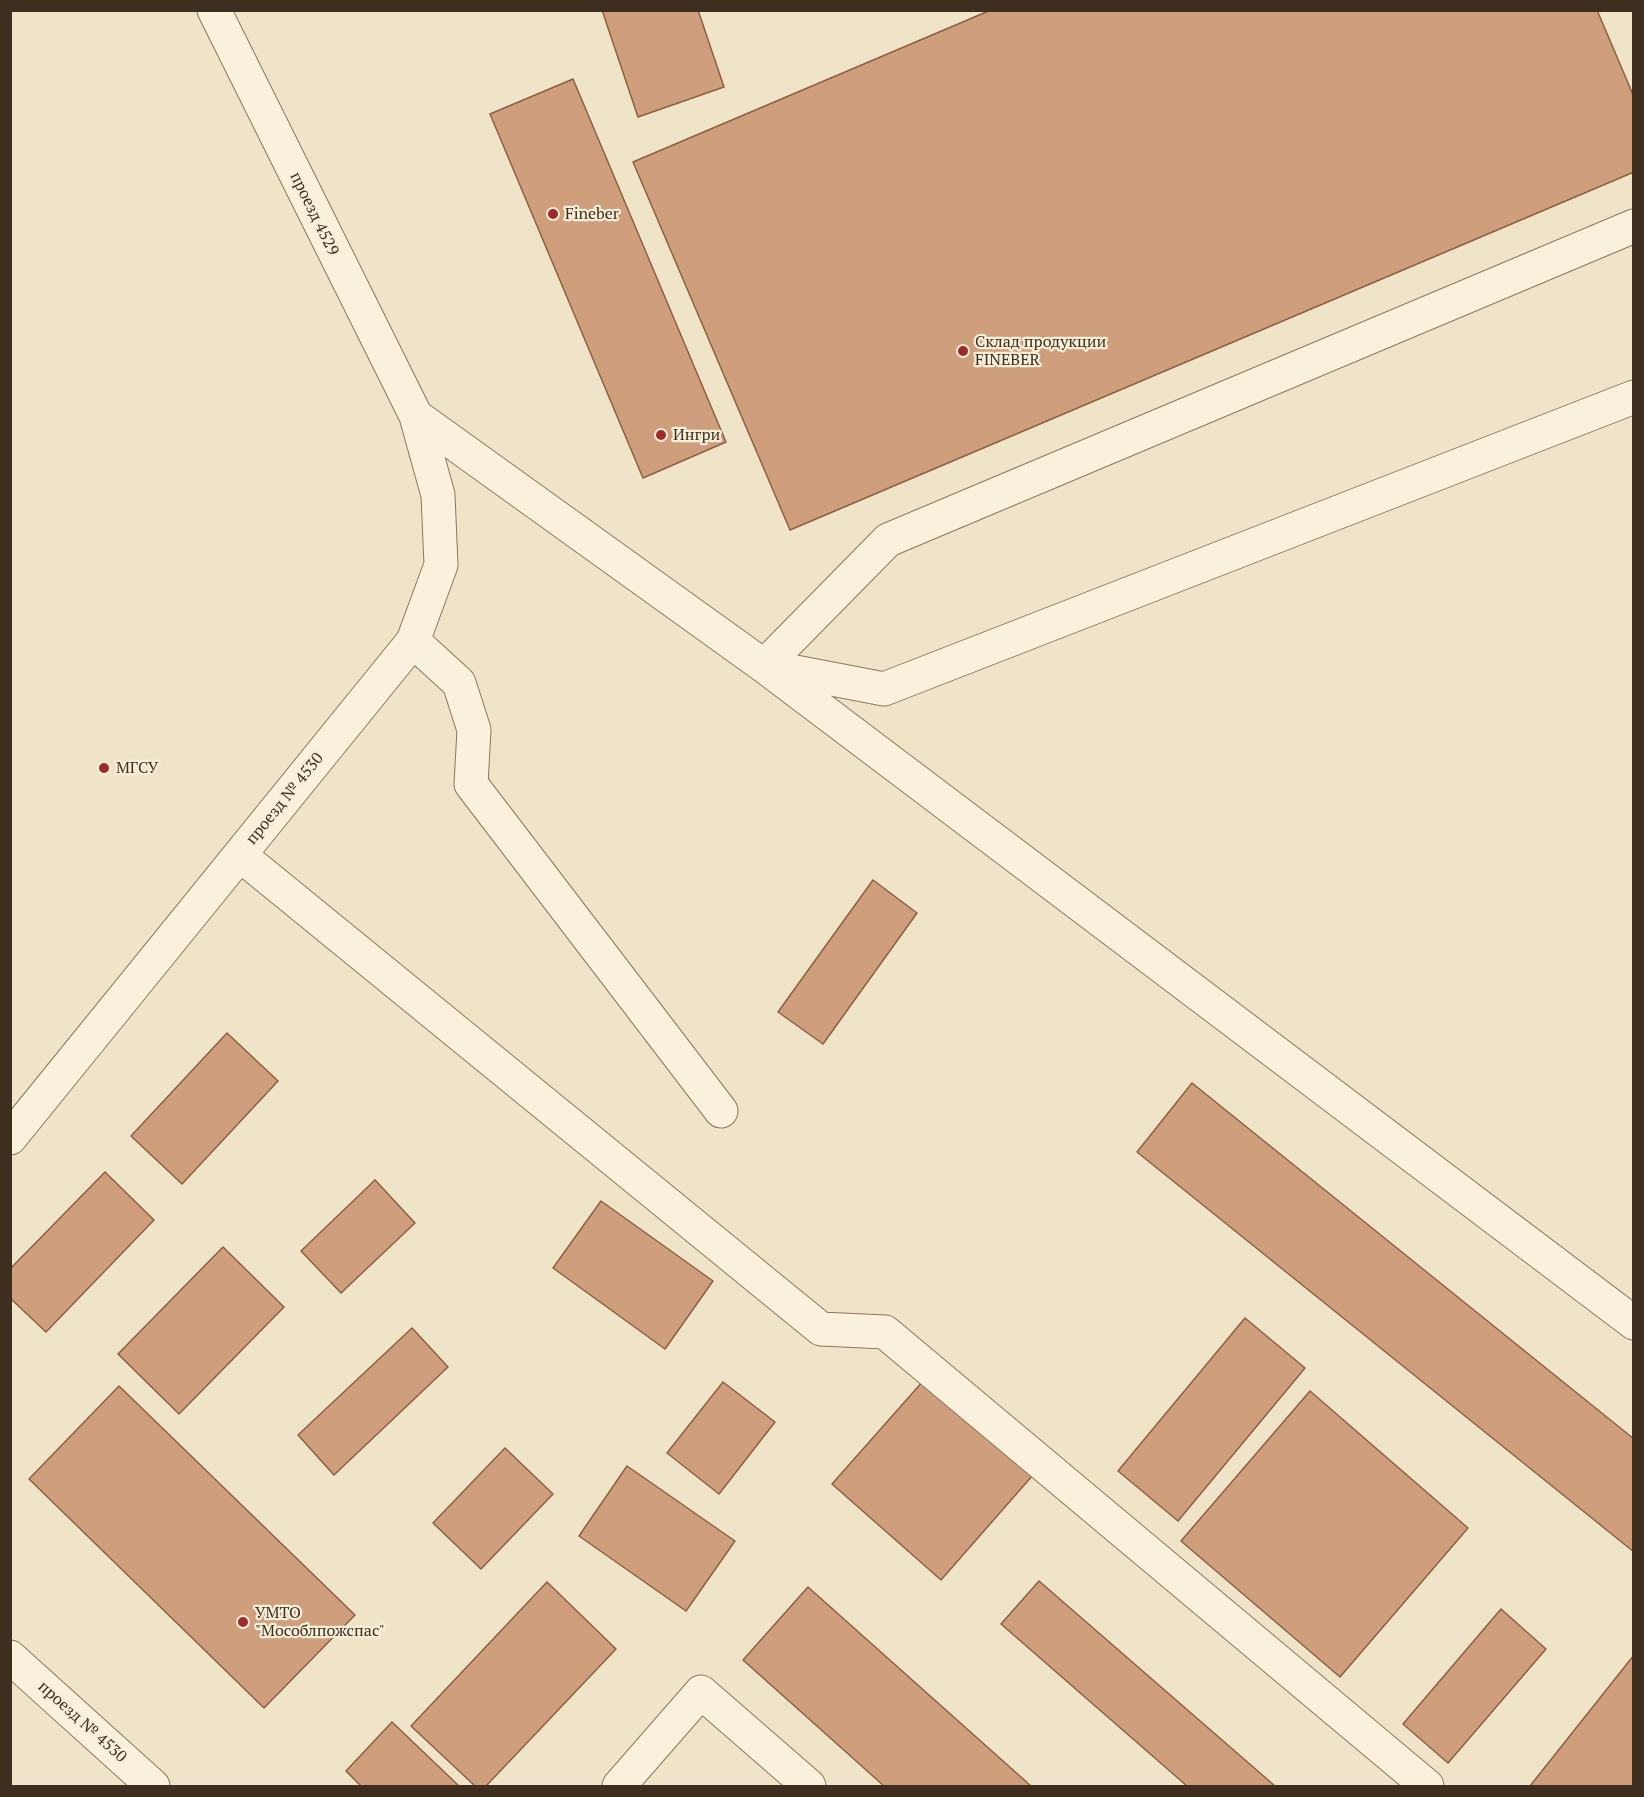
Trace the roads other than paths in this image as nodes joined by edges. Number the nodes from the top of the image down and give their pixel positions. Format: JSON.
{"nodes":[{"id":1,"x":214,"y":10,"type":"edge"},
{"id":2,"x":1634,"y":226,"type":"edge"},
{"id":3,"x":1634,"y":397,"type":"edge"},
{"id":4,"x":416,"y":416,"type":"junction"},
{"id":5,"x":413,"y":641,"type":"junction"},
{"id":6,"x":764,"y":666,"type":"junction"},
{"id":7,"x":240,"y":855,"type":"junction"},
{"id":8,"x":722,"y":1111,"type":"dead end"},
{"id":9,"x":10,"y":1138,"type":"edge"},
{"id":10,"x":1634,"y":1323,"type":"edge"},
{"id":11,"x":10,"y":1657,"type":"edge"},
{"id":12,"x":153,"y":1786,"type":"edge"},
{"id":13,"x":619,"y":1786,"type":"edge"},
{"id":14,"x":809,"y":1786,"type":"edge"},
{"id":15,"x":1427,"y":1786,"type":"edge"}],
"edges":[{"from":1,"to":4,"type":"street","name":"проезд 4529"},
{"from":2,"to":6,"type":"street"},
{"from":3,"to":6,"type":"street"},
{"from":4,"to":5,"type":"street","name":"проезд № 4530"},
{"from":4,"to":6,"type":"street"},
{"from":5,"to":7,"type":"street","name":"проезд № 4530"},
{"from":5,"to":8,"type":"street"},
{"from":6,"to":10,"type":"street"},
{"from":7,"to":9,"type":"street","name":"проезд № 4530"},
{"from":7,"to":15,"type":"street"},
{"from":11,"to":12,"type":"street","name":"проезд № 4530"},
{"from":13,"to":14,"type":"street"}]}
